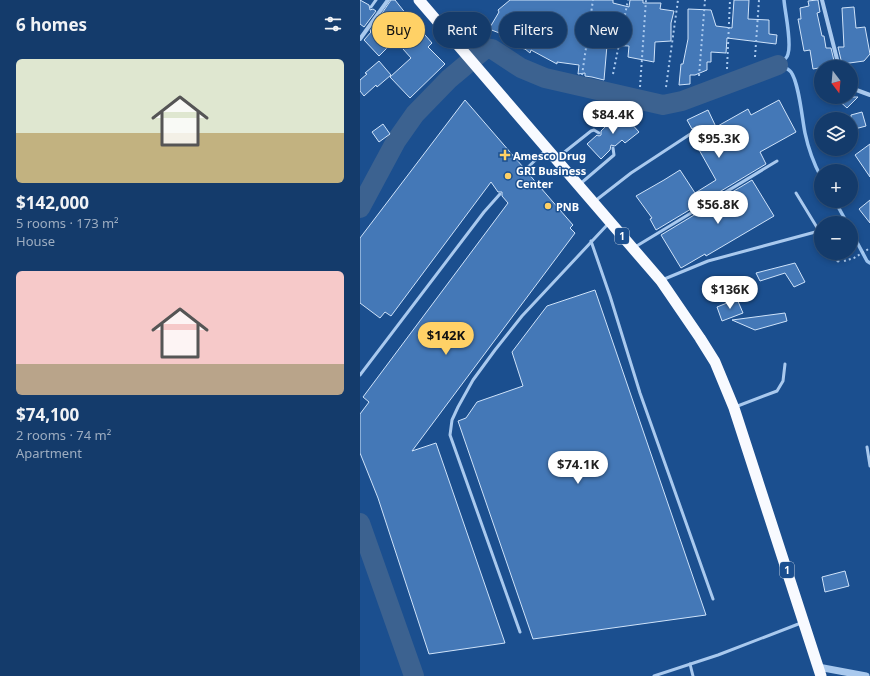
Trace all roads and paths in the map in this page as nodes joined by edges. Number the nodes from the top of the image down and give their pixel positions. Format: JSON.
{"nodes":[{"id":1,"x":376,"y":0,"type":"edge"},
{"id":2,"x":388,"y":0,"type":"edge"},
{"id":3,"x":419,"y":0,"type":"edge"},
{"id":4,"x":593,"y":0,"type":"edge"},
{"id":5,"x":628,"y":0,"type":"edge"},
{"id":6,"x":646,"y":0,"type":"edge"},
{"id":7,"x":678,"y":0,"type":"edge"},
{"id":8,"x":705,"y":0,"type":"edge"},
{"id":9,"x":730,"y":0,"type":"edge"},
{"id":10,"x":758,"y":0,"type":"edge"},
{"id":11,"x":822,"y":0,"type":"edge"},
{"id":12,"x":371,"y":7,"type":"dead end"},
{"id":13,"x":360,"y":39,"type":"edge"},
{"id":14,"x":755,"y":57,"type":"dead end"},
{"id":15,"x":837,"y":60,"type":"edge"},
{"id":16,"x":727,"y":69,"type":"dead end"},
{"id":17,"x":613,"y":74,"type":"dead end"},
{"id":18,"x":582,"y":75,"type":"dead end"},
{"id":19,"x":699,"y":76,"type":"dead end"},
{"id":20,"x":640,"y":86,"type":"dead end"},
{"id":21,"x":666,"y":87,"type":"dead end"},
{"id":22,"x":858,"y":91,"type":"edge"},
{"id":23,"x":870,"y":95,"type":"edge"},
{"id":24,"x":698,"y":128,"type":"dead end"},
{"id":25,"x":599,"y":133,"type":"dead end"},
{"id":26,"x":613,"y":148,"type":"dead end"},
{"id":27,"x":548,"y":149,"type":"junction"},
{"id":28,"x":556,"y":159,"type":"junction"},
{"id":29,"x":777,"y":162,"type":"dead end"},
{"id":30,"x":526,"y":170,"type":"dead end"},
{"id":31,"x":579,"y":185,"type":"junction"},
{"id":32,"x":796,"y":193,"type":"dead end"},
{"id":33,"x":500,"y":194,"type":"dead end"},
{"id":34,"x":593,"y":202,"type":"junction"},
{"id":35,"x":610,"y":222,"type":"junction"},
{"id":36,"x":814,"y":222,"type":"edge"},
{"id":37,"x":814,"y":234,"type":"edge"},
{"id":38,"x":591,"y":241,"type":"junction"},
{"id":39,"x":870,"y":248,"type":"edge"},
{"id":40,"x":632,"y":249,"type":"junction"},
{"id":41,"x":838,"y":262,"type":"edge"},
{"id":42,"x":661,"y":281,"type":"junction"},
{"id":43,"x":785,"y":364,"type":"dead end"},
{"id":44,"x":360,"y":375,"type":"edge"},
{"id":45,"x":734,"y":408,"type":"junction"},
{"id":46,"x":867,"y":447,"type":"dead end"},
{"id":47,"x":870,"y":466,"type":"edge"},
{"id":48,"x":713,"y":599,"type":"dead end"},
{"id":49,"x":804,"y":622,"type":"junction"},
{"id":50,"x":520,"y":632,"type":"dead end"},
{"id":51,"x":690,"y":664,"type":"junction"},
{"id":52,"x":820,"y":672,"type":"edge"},
{"id":53,"x":654,"y":676,"type":"edge"},
{"id":54,"x":693,"y":676,"type":"edge"},
{"id":55,"x":866,"y":676,"type":"edge"}],
"edges":[{"from":1,"to":12,"type":"lane"},
{"from":2,"to":13,"type":"street"},
{"from":3,"to":27,"type":"highway","number":"1"},
{"from":4,"to":18,"type":"path"},
{"from":5,"to":17,"type":"path"},
{"from":6,"to":20,"type":"path"},
{"from":7,"to":21,"type":"path"},
{"from":8,"to":19,"type":"path"},
{"from":9,"to":16,"type":"path"},
{"from":10,"to":14,"type":"path"},
{"from":11,"to":15,"type":"street"},
{"from":22,"to":23,"type":"street"},
{"from":24,"to":34,"type":"lane"},
{"from":25,"to":28,"type":"lane"},
{"from":26,"to":31,"type":"lane"},
{"from":27,"to":28,"type":"highway","number":"1"},
{"from":27,"to":30,"type":"lane"},
{"from":28,"to":31,"type":"highway","number":"1"},
{"from":29,"to":40,"type":"lane"},
{"from":31,"to":34,"type":"highway","number":"1"},
{"from":32,"to":36,"type":"lane"},
{"from":33,"to":44,"type":"lane"},
{"from":34,"to":35,"type":"highway","number":"1"},
{"from":35,"to":38,"type":"lane"},
{"from":35,"to":40,"type":"highway","number":"1"},
{"from":37,"to":42,"type":"lane"},
{"from":38,"to":48,"type":"lane"},
{"from":38,"to":50,"type":"lane"},
{"from":39,"to":41,"type":"path"},
{"from":40,"to":42,"type":"highway","number":"1"},
{"from":42,"to":45,"type":"highway","number":"1"},
{"from":43,"to":45,"type":"lane"},
{"from":45,"to":49,"type":"highway","number":"1"},
{"from":46,"to":47,"type":"lane"},
{"from":49,"to":51,"type":"lane"},
{"from":49,"to":52,"type":"highway","number":"1"},
{"from":51,"to":53,"type":"lane"},
{"from":51,"to":54,"type":"lane"},
{"from":52,"to":55,"type":"street"}]}
